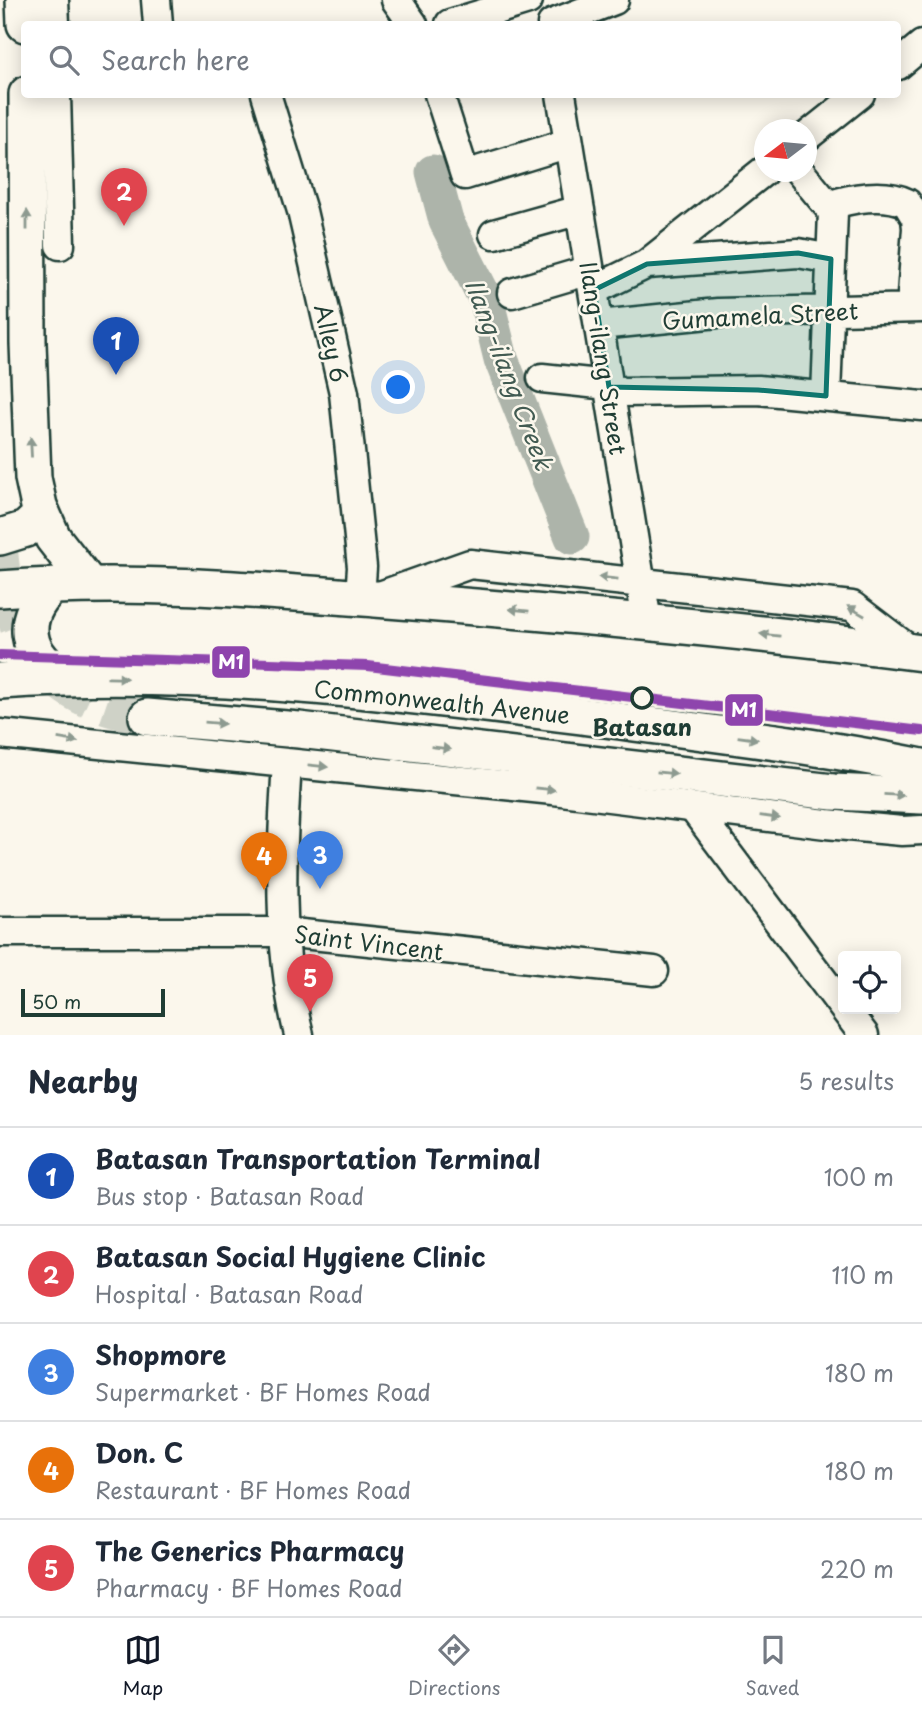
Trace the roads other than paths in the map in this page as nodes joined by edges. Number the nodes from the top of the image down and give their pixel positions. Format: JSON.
{"nodes":[{"id":1,"x":24,"y":0,"type":"edge"},
{"id":2,"x":54,"y":0,"type":"edge"},
{"id":3,"x":156,"y":0,"type":"edge"},
{"id":4,"x":396,"y":0,"type":"edge"},
{"id":5,"x":528,"y":0,"type":"edge"},
{"id":6,"x":545,"y":0,"type":"edge"},
{"id":7,"x":614,"y":0,"type":"edge"},
{"id":8,"x":25,"y":21,"type":"edge"},
{"id":9,"x":55,"y":21,"type":"edge"},
{"id":10,"x":158,"y":21,"type":"edge"},
{"id":11,"x":411,"y":21,"type":"edge"},
{"id":12,"x":460,"y":21,"type":"edge"},
{"id":13,"x":550,"y":21,"type":"edge"},
{"id":14,"x":559,"y":21,"type":"edge"},
{"id":15,"x":922,"y":45,"type":"edge"},
{"id":16,"x":901,"y":62,"type":"edge"},
{"id":17,"x":267,"y":98,"type":"edge"},
{"id":18,"x":440,"y":98,"type":"edge"},
{"id":19,"x":562,"y":98,"type":"edge"},
{"id":20,"x":855,"y":98,"type":"edge"},
{"id":21,"x":41,"y":106,"type":"edge"},
{"id":22,"x":817,"y":129,"type":"edge"},
{"id":23,"x":569,"y":143,"type":"junction"},
{"id":24,"x":754,"y":180,"type":"edge"},
{"id":25,"x":808,"y":182,"type":"edge"},
{"id":26,"x":828,"y":206,"type":"junction"},
{"id":27,"x":580,"y":210,"type":"junction"},
{"id":28,"x":494,"y":234,"type":"dead end"},
{"id":29,"x":60,"y":245,"type":"dead end"},
{"id":30,"x":831,"y":260,"type":"junction"},
{"id":31,"x":647,"y":264,"type":"junction"},
{"id":32,"x":592,"y":280,"type":"junction"},
{"id":33,"x":512,"y":293,"type":"dead end"},
{"id":34,"x":917,"y":308,"type":"edge"},
{"id":35,"x":827,"y":311,"type":"junction"},
{"id":36,"x":599,"y":325,"type":"junction"},
{"id":37,"x":542,"y":379,"type":"dead end"},
{"id":38,"x":609,"y":387,"type":"junction"},
{"id":39,"x":826,"y":396,"type":"junction"},
{"id":40,"x":922,"y":406,"type":"edge"},
{"id":41,"x":42,"y":514,"type":"junction"},
{"id":42,"x":0,"y":537,"type":"edge"},
{"id":43,"x":640,"y":581,"type":"junction"},
{"id":44,"x":89,"y":584,"type":"junction"},
{"id":45,"x":54,"y":585,"type":"junction"},
{"id":46,"x":0,"y":589,"type":"edge"},
{"id":47,"x":366,"y":598,"type":"junction"},
{"id":48,"x":647,"y":622,"type":"junction"},
{"id":49,"x":916,"y":652,"type":"edge"},
{"id":50,"x":65,"y":677,"type":"junction"},
{"id":51,"x":0,"y":681,"type":"edge"},
{"id":52,"x":147,"y":717,"type":"tunnel mouth"},
{"id":53,"x":0,"y":734,"type":"edge"},
{"id":54,"x":287,"y":763,"type":"junction"},
{"id":55,"x":922,"y":767,"type":"edge"},
{"id":56,"x":922,"y":796,"type":"edge"},
{"id":57,"x":694,"y":809,"type":"junction"},
{"id":58,"x":922,"y":830,"type":"edge"},
{"id":59,"x":0,"y":932,"type":"edge"},
{"id":60,"x":283,"y":932,"type":"junction"},
{"id":61,"x":654,"y":971,"type":"dead end"},
{"id":62,"x":299,"y":1035,"type":"edge"},
{"id":63,"x":864,"y":1035,"type":"edge"}],
"edges":[{"from":1,"to":8,"type":"main road"},
{"from":2,"to":9,"type":"street"},
{"from":3,"to":10,"type":"street"},
{"from":4,"to":11,"type":"street"},
{"from":5,"to":12,"type":"street"},
{"from":6,"to":13,"type":"street"},
{"from":7,"to":14,"type":"street"},
{"from":15,"to":16,"type":"street"},
{"from":17,"to":47,"type":"street","name":"Alley 6"},
{"from":18,"to":23,"type":"street"},
{"from":19,"to":23,"type":"street","name":"Ilang-ilang Street"},
{"from":20,"to":22,"type":"street"},
{"from":21,"to":29,"type":"street"},
{"from":41,"to":21,"type":"main road","one_way":true},
{"from":23,"to":27,"type":"street","name":"Ilang-ilang Street"},
{"from":24,"to":31,"type":"street"},
{"from":25,"to":26,"type":"street"},
{"from":26,"to":30,"type":"street"},
{"from":26,"to":34,"type":"street"},
{"from":27,"to":28,"type":"street"},
{"from":27,"to":32,"type":"street","name":"Ilang-ilang Street"},
{"from":30,"to":31,"type":"street"},
{"from":30,"to":35,"type":"street"},
{"from":31,"to":32,"type":"street"},
{"from":32,"to":33,"type":"street"},
{"from":32,"to":36,"type":"street","name":"Ilang-ilang Street"},
{"from":34,"to":35,"type":"street","name":"Gumamela Street"},
{"from":35,"to":36,"type":"street","name":"Gumamela Street"},
{"from":35,"to":39,"type":"street"},
{"from":36,"to":38,"type":"street","name":"Ilang-ilang Street"},
{"from":37,"to":38,"type":"street"},
{"from":38,"to":39,"type":"street"},
{"from":38,"to":43,"type":"street","name":"Ilang-ilang Street"},
{"from":39,"to":40,"type":"street"},
{"from":41,"to":42,"type":"main road"},
{"from":41,"to":44,"type":"main road"},
{"from":43,"to":47,"type":"street","one_way":true},
{"from":43,"to":48,"type":"street","name":"Ilang-ilang Street"},
{"from":49,"to":43,"type":"street","one_way":true},
{"from":44,"to":45,"type":"main road"},
{"from":44,"to":47,"type":"main road"},
{"from":45,"to":46,"type":"main road"},
{"from":45,"to":50,"type":"main road"},
{"from":48,"to":47,"type":"main road","one_way":true},
{"from":49,"to":48,"type":"main road","one_way":true},
{"from":50,"to":51,"type":"main road","name":"Commonwealth Avenue"},
{"from":50,"to":55,"type":"main road","name":"Commonwealth Avenue","one_way":true},
{"from":52,"to":56,"type":"main road","one_way":true},
{"from":53,"to":54,"type":"street","one_way":true},
{"from":54,"to":57,"type":"street","one_way":true},
{"from":54,"to":60,"type":"street"},
{"from":57,"to":58,"type":"street","one_way":true},
{"from":57,"to":63,"type":"street"},
{"from":59,"to":60,"type":"street","name":"Saint Vincent"},
{"from":60,"to":61,"type":"street","name":"Saint Vincent"},
{"from":60,"to":62,"type":"street"}]}
